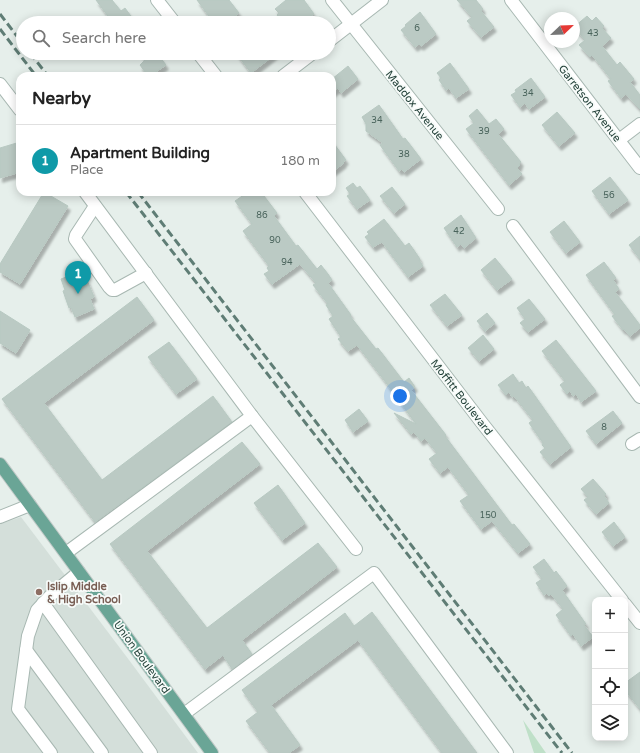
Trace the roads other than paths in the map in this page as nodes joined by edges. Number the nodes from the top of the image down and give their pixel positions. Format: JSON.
{"nodes":[{"id":1,"x":157,"y":0,"type":"edge"},
{"id":2,"x":332,"y":0,"type":"edge"},
{"id":3,"x":382,"y":0,"type":"edge"},
{"id":4,"x":511,"y":0,"type":"edge"},
{"id":5,"x":170,"y":16,"type":"edge"},
{"id":6,"x":350,"y":24,"type":"junction"},
{"id":7,"x":336,"y":35,"type":"edge"},
{"id":8,"x":203,"y":60,"type":"edge"},
{"id":9,"x":304,"y":60,"type":"edge"},
{"id":10,"x":213,"y":72,"type":"edge"},
{"id":11,"x":288,"y":72,"type":"edge"},
{"id":12,"x":0,"y":84,"type":"edge"},
{"id":13,"x":16,"y":105,"type":"edge"},
{"id":14,"x":640,"y":124,"type":"edge"},
{"id":15,"x":619,"y":140,"type":"junction"},
{"id":16,"x":640,"y":168,"type":"edge"},
{"id":17,"x":88,"y":196,"type":"edge"},
{"id":18,"x":308,"y":196,"type":"edge"},
{"id":19,"x":96,"y":206,"type":"junction"},
{"id":20,"x":498,"y":209,"type":"dead end"},
{"id":21,"x":513,"y":226,"type":"dead end"},
{"id":22,"x":146,"y":273,"type":"junction"},
{"id":23,"x":640,"y":396,"type":"edge"},
{"id":24,"x":252,"y":416,"type":"junction"},
{"id":25,"x":0,"y":464,"type":"edge"},
{"id":26,"x":30,"y":505,"type":"junction"},
{"id":27,"x":0,"y":517,"type":"edge"},
{"id":28,"x":356,"y":549,"type":"dead end"},
{"id":29,"x":66,"y":553,"type":"junction"},
{"id":30,"x":79,"y":572,"type":"junction"},
{"id":31,"x":620,"y":597,"type":"edge"},
{"id":32,"x":43,"y":603,"type":"junction"},
{"id":33,"x":628,"y":608,"type":"edge"},
{"id":34,"x":640,"y":623,"type":"edge"},
{"id":35,"x":26,"y":650,"type":"junction"},
{"id":36,"x":184,"y":714,"type":"junction"},
{"id":37,"x":52,"y":753,"type":"edge"},
{"id":38,"x":102,"y":753,"type":"edge"},
{"id":39,"x":151,"y":753,"type":"edge"},
{"id":40,"x":212,"y":753,"type":"edge"},
{"id":41,"x":507,"y":753,"type":"edge"}],
"edges":[{"from":1,"to":5,"type":"street"},
{"from":2,"to":6,"type":"street","name":"Maddox Avenue"},
{"from":3,"to":6,"type":"street"},
{"from":4,"to":15,"type":"street","name":"Garretson Avenue"},
{"from":6,"to":7,"type":"street"},
{"from":6,"to":20,"type":"street","name":"Maddox Avenue"},
{"from":8,"to":10,"type":"street"},
{"from":9,"to":11,"type":"street"},
{"from":12,"to":13,"type":"street"},
{"from":14,"to":15,"type":"street"},
{"from":15,"to":16,"type":"street","name":"Garretson Avenue"},
{"from":17,"to":19,"type":"street"},
{"from":18,"to":31,"type":"street","name":"Moffitt Boulevard"},
{"from":19,"to":22,"type":"street"},
{"from":19,"to":22,"type":"street"},
{"from":21,"to":23,"type":"street"},
{"from":22,"to":24,"type":"street"},
{"from":24,"to":28,"type":"street"},
{"from":24,"to":29,"type":"street"},
{"from":25,"to":26,"type":"main road","name":"Union Boulevard"},
{"from":26,"to":27,"type":"street"},
{"from":26,"to":29,"type":"main road","name":"Union Boulevard"},
{"from":29,"to":30,"type":"main road","name":"Union Boulevard"},
{"from":30,"to":32,"type":"street"},
{"from":30,"to":36,"type":"main road","name":"Union Boulevard"},
{"from":32,"to":35,"type":"street"},
{"from":32,"to":39,"type":"street"},
{"from":33,"to":34,"type":"street"},
{"from":35,"to":37,"type":"street"},
{"from":35,"to":38,"type":"street"},
{"from":36,"to":40,"type":"main road","name":"Union Boulevard"},
{"from":36,"to":41,"type":"street"}]}
